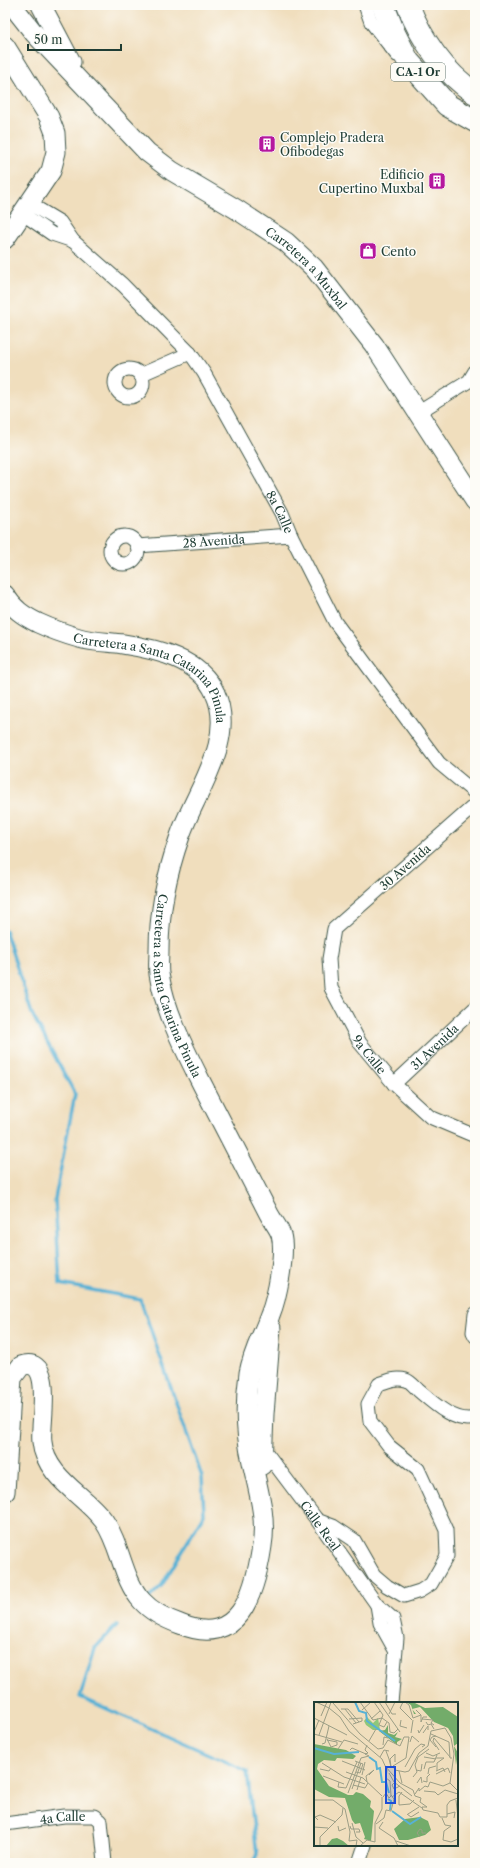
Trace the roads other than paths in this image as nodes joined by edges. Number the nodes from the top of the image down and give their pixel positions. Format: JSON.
{"nodes":[{"id":1,"x":12,"y":5,"type":"edge"},
{"id":2,"x":40,"y":5,"type":"edge"},
{"id":3,"x":364,"y":5,"type":"edge"},
{"id":4,"x":384,"y":5,"type":"edge"},
{"id":5,"x":408,"y":5,"type":"edge"},
{"id":6,"x":21,"y":13,"type":"edge"},
{"id":7,"x":5,"y":46,"type":"edge"},
{"id":8,"x":84,"y":86,"type":"junction"},
{"id":9,"x":434,"y":92,"type":"junction"},
{"id":10,"x":475,"y":93,"type":"edge"},
{"id":11,"x":475,"y":122,"type":"edge"},
{"id":12,"x":26,"y":209,"type":"junction"},
{"id":13,"x":5,"y":239,"type":"edge"},
{"id":14,"x":190,"y":353,"type":"junction"},
{"id":15,"x":475,"y":371,"type":"edge"},
{"id":16,"x":140,"y":375,"type":"dead end"},
{"id":17,"x":419,"y":412,"type":"junction"},
{"id":18,"x":475,"y":501,"type":"edge"},
{"id":19,"x":291,"y":535,"type":"junction"},
{"id":20,"x":137,"y":546,"type":"dead end"},
{"id":21,"x":5,"y":595,"type":"edge"},
{"id":22,"x":475,"y":792,"type":"edge"},
{"id":23,"x":475,"y":805,"type":"edge"},
{"id":24,"x":334,"y":929,"type":"joint"},
{"id":25,"x":475,"y":1008,"type":"edge"},
{"id":26,"x":394,"y":1084,"type":"junction"},
{"id":27,"x":475,"y":1136,"type":"edge"},
{"id":28,"x":475,"y":1314,"type":"edge"},
{"id":29,"x":475,"y":1336,"type":"edge"},
{"id":30,"x":253,"y":1418,"type":"junction"},
{"id":31,"x":475,"y":1418,"type":"edge"},
{"id":32,"x":262,"y":1447,"type":"junction"},
{"id":33,"x":258,"y":1485,"type":"junction"},
{"id":34,"x":5,"y":1492,"type":"edge"},
{"id":35,"x":317,"y":1520,"type":"junction"},
{"id":36,"x":392,"y":1702,"type":"edge"},
{"id":37,"x":5,"y":1824,"type":"edge"},
{"id":38,"x":365,"y":1846,"type":"edge"},
{"id":39,"x":105,"y":1863,"type":"edge"},
{"id":40,"x":360,"y":1863,"type":"edge"}],
"edges":[{"from":1,"to":6,"type":"main road","name":"Carretera a Muxbal"},
{"from":2,"to":8,"type":"main road","name":"Carretera a Muxbal"},
{"from":3,"to":9,"type":"street"},
{"from":4,"to":9,"type":"highway","number":"CA-1 Or"},
{"from":5,"to":10,"type":"highway","number":"CA-1 Or"},
{"from":6,"to":8,"type":"main road","name":"Carretera a Muxbal"},
{"from":7,"to":12,"type":"main road"},
{"from":8,"to":17,"type":"main road","name":"Carretera a Muxbal"},
{"from":9,"to":11,"type":"highway","number":"CA-1 Or"},
{"from":12,"to":13,"type":"main road"},
{"from":12,"to":14,"type":"street","name":"8a Calle"},
{"from":14,"to":16,"type":"street"},
{"from":14,"to":19,"type":"street","name":"8a Calle"},
{"from":15,"to":17,"type":"street"},
{"from":17,"to":18,"type":"main road","name":"Carretera a Muxbal"},
{"from":19,"to":20,"type":"street","name":"28 Avenida"},
{"from":19,"to":22,"type":"street","name":"8a Calle"},
{"from":21,"to":30,"type":"main road","name":"Carretera a Santa Catarina Pinula"},
{"from":23,"to":24,"type":"street","name":"30 Avenida"},
{"from":24,"to":26,"type":"street","name":"9a Calle"},
{"from":25,"to":26,"type":"street","name":"31 Avenida"},
{"from":26,"to":27,"type":"street","name":"9a Calle"},
{"from":28,"to":29,"type":"street"},
{"from":30,"to":32,"type":"main road","name":"Carretera a Santa Catarina Pinula"},
{"from":30,"to":33,"type":"main road","name":"Carretera a Santa Catarina Pinula"},
{"from":31,"to":35,"type":"street"},
{"from":32,"to":33,"type":"main road","name":"Carretera a Santa Catarina Pinula"},
{"from":32,"to":35,"type":"street","name":"Calle Real"},
{"from":33,"to":34,"type":"main road","name":"Carretera a Santa Catarina Pinula"},
{"from":35,"to":36,"type":"street","name":"Calle Real"},
{"from":37,"to":39,"type":"street","name":"4a Calle"},
{"from":38,"to":40,"type":"street"}]}
